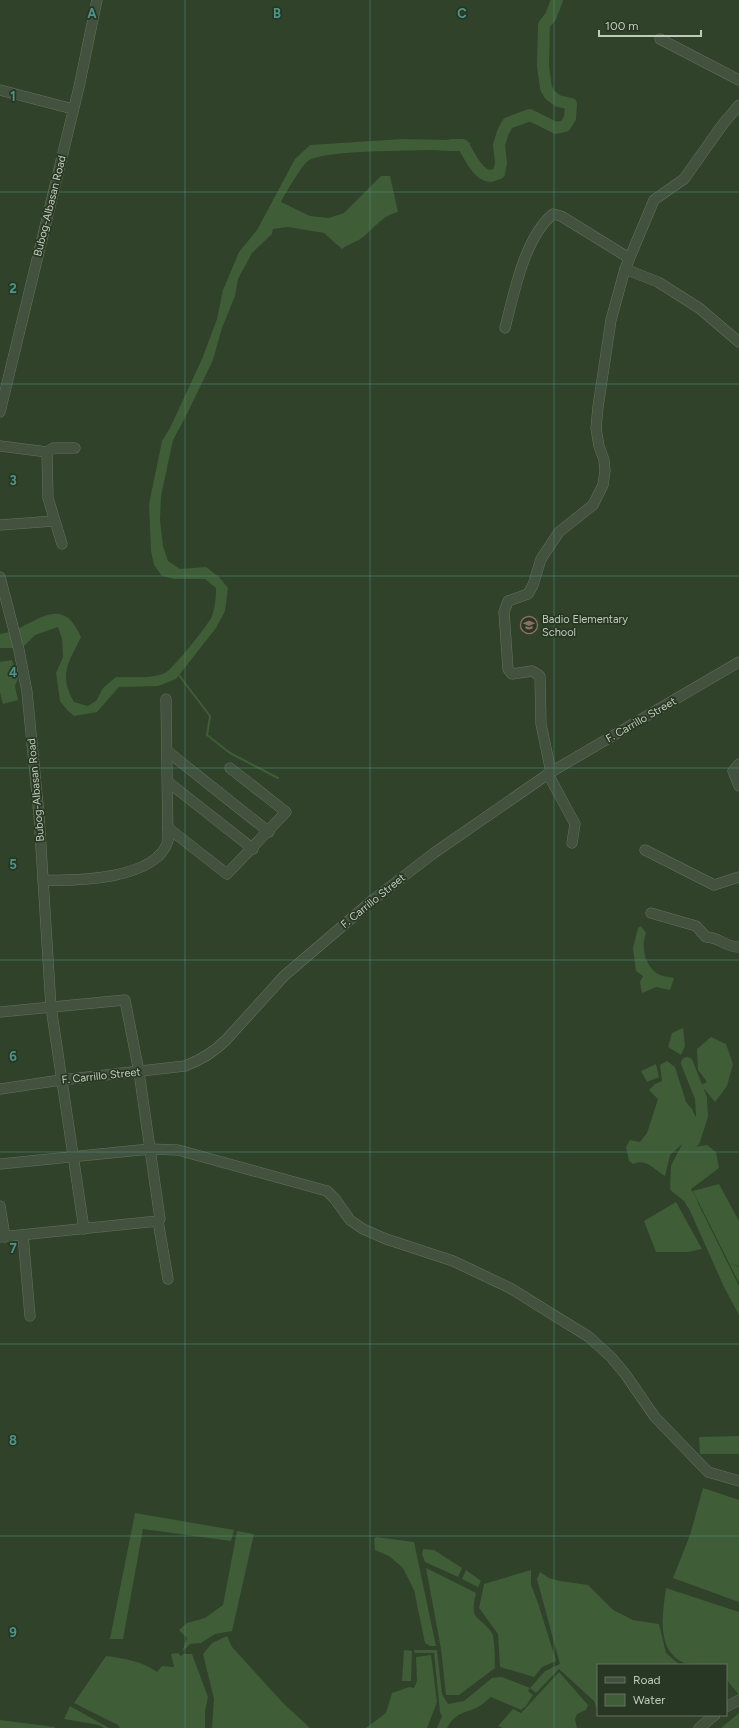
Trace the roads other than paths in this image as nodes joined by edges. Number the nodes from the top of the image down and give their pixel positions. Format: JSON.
{"nodes":[{"id":1,"x":98,"y":0,"type":"edge"},
{"id":2,"x":660,"y":39,"type":"dead end"},
{"id":3,"x":739,"y":80,"type":"edge"},
{"id":4,"x":0,"y":90,"type":"edge"},
{"id":5,"x":739,"y":105,"type":"edge"},
{"id":6,"x":74,"y":110,"type":"junction"},
{"id":7,"x":629,"y":258,"type":"junction"},
{"id":8,"x":624,"y":269,"type":"junction"},
{"id":9,"x":505,"y":328,"type":"dead end"},
{"id":10,"x":739,"y":342,"type":"edge"},
{"id":11,"x":0,"y":412,"type":"edge"},
{"id":12,"x":0,"y":446,"type":"edge"},
{"id":13,"x":75,"y":448,"type":"dead end"},
{"id":14,"x":47,"y":452,"type":"junction"},
{"id":15,"x":54,"y":521,"type":"junction"},
{"id":16,"x":0,"y":525,"type":"edge"},
{"id":17,"x":62,"y":544,"type":"dead end"},
{"id":18,"x":0,"y":577,"type":"edge"},
{"id":19,"x":739,"y":662,"type":"edge"},
{"id":20,"x":166,"y":699,"type":"dead end"},
{"id":21,"x":167,"y":751,"type":"junction"},
{"id":22,"x":739,"y":764,"type":"edge"},
{"id":23,"x":230,"y":768,"type":"dead end"},
{"id":24,"x":550,"y":773,"type":"junction"},
{"id":25,"x":168,"y":782,"type":"junction"},
{"id":26,"x":739,"y":786,"type":"edge"},
{"id":27,"x":168,"y":828,"type":"junction"},
{"id":28,"x":269,"y":832,"type":"junction"},
{"id":29,"x":572,"y":843,"type":"dead end"},
{"id":30,"x":253,"y":849,"type":"junction"},
{"id":31,"x":646,"y":850,"type":"dead end"},
{"id":32,"x":739,"y":877,"type":"edge"},
{"id":33,"x":43,"y":880,"type":"junction"},
{"id":34,"x":651,"y":913,"type":"dead end"},
{"id":35,"x":739,"y":947,"type":"edge"},
{"id":36,"x":51,"y":1007,"type":"junction"},
{"id":37,"x":0,"y":1012,"type":"edge"},
{"id":38,"x":139,"y":1072,"type":"junction"},
{"id":39,"x":61,"y":1080,"type":"junction"},
{"id":40,"x":0,"y":1089,"type":"edge"},
{"id":41,"x":150,"y":1149,"type":"junction"},
{"id":42,"x":73,"y":1157,"type":"junction"},
{"id":43,"x":0,"y":1164,"type":"edge"},
{"id":44,"x":0,"y":1206,"type":"edge"},
{"id":45,"x":158,"y":1221,"type":"junction"},
{"id":46,"x":84,"y":1229,"type":"junction"},
{"id":47,"x":23,"y":1235,"type":"junction"},
{"id":48,"x":2,"y":1237,"type":"edge"},
{"id":49,"x":168,"y":1279,"type":"dead end"},
{"id":50,"x":30,"y":1316,"type":"dead end"},
{"id":51,"x":739,"y":1481,"type":"edge"},
{"id":52,"x":739,"y":1700,"type":"edge"},
{"id":53,"x":727,"y":1706,"type":"edge"},
{"id":54,"x":714,"y":1716,"type":"edge"},
{"id":55,"x":700,"y":1728,"type":"edge"}],
"edges":[{"from":1,"to":6,"type":"street","name":"Bubog-Albasan Road"},
{"from":2,"to":3,"type":"street"},
{"from":4,"to":6,"type":"street"},
{"from":5,"to":7,"type":"street"},
{"from":6,"to":11,"type":"street","name":"Bubog-Albasan Road"},
{"from":7,"to":8,"type":"street"},
{"from":7,"to":9,"type":"street"},
{"from":8,"to":10,"type":"street"},
{"from":8,"to":24,"type":"street"},
{"from":12,"to":14,"type":"street"},
{"from":13,"to":14,"type":"street"},
{"from":14,"to":15,"type":"street"},
{"from":15,"to":16,"type":"street"},
{"from":15,"to":17,"type":"street"},
{"from":18,"to":33,"type":"street","name":"Bubog-Albasan Road"},
{"from":19,"to":24,"type":"street","name":"F. Carrillo Street"},
{"from":20,"to":21,"type":"street"},
{"from":21,"to":25,"type":"street"},
{"from":21,"to":28,"type":"street"},
{"from":22,"to":26,"type":"street"},
{"from":23,"to":28,"type":"street"},
{"from":24,"to":29,"type":"street"},
{"from":24,"to":38,"type":"street","name":"F. Carrillo Street"},
{"from":25,"to":27,"type":"street"},
{"from":25,"to":30,"type":"street"},
{"from":27,"to":30,"type":"street"},
{"from":27,"to":33,"type":"street"},
{"from":28,"to":30,"type":"street"},
{"from":31,"to":32,"type":"street"},
{"from":33,"to":36,"type":"street","name":"Bubog-Albasan Road"},
{"from":34,"to":35,"type":"street"},
{"from":36,"to":37,"type":"street"},
{"from":36,"to":38,"type":"street"},
{"from":36,"to":39,"type":"street","name":"Bubog-Albasan Road"},
{"from":38,"to":39,"type":"street","name":"F. Carrillo Street"},
{"from":38,"to":41,"type":"street"},
{"from":39,"to":40,"type":"street","name":"F. Carrillo Street"},
{"from":39,"to":42,"type":"street","name":"Bubog-Albasan Road"},
{"from":41,"to":42,"type":"street"},
{"from":41,"to":45,"type":"street"},
{"from":41,"to":51,"type":"street"},
{"from":42,"to":43,"type":"street"},
{"from":42,"to":46,"type":"street","name":"Bubog-Albasan Road"},
{"from":44,"to":48,"type":"street"},
{"from":45,"to":46,"type":"street"},
{"from":45,"to":49,"type":"street"},
{"from":46,"to":47,"type":"street"},
{"from":47,"to":48,"type":"street"},
{"from":47,"to":50,"type":"street"},
{"from":52,"to":53,"type":"street"},
{"from":54,"to":55,"type":"street"}]}
